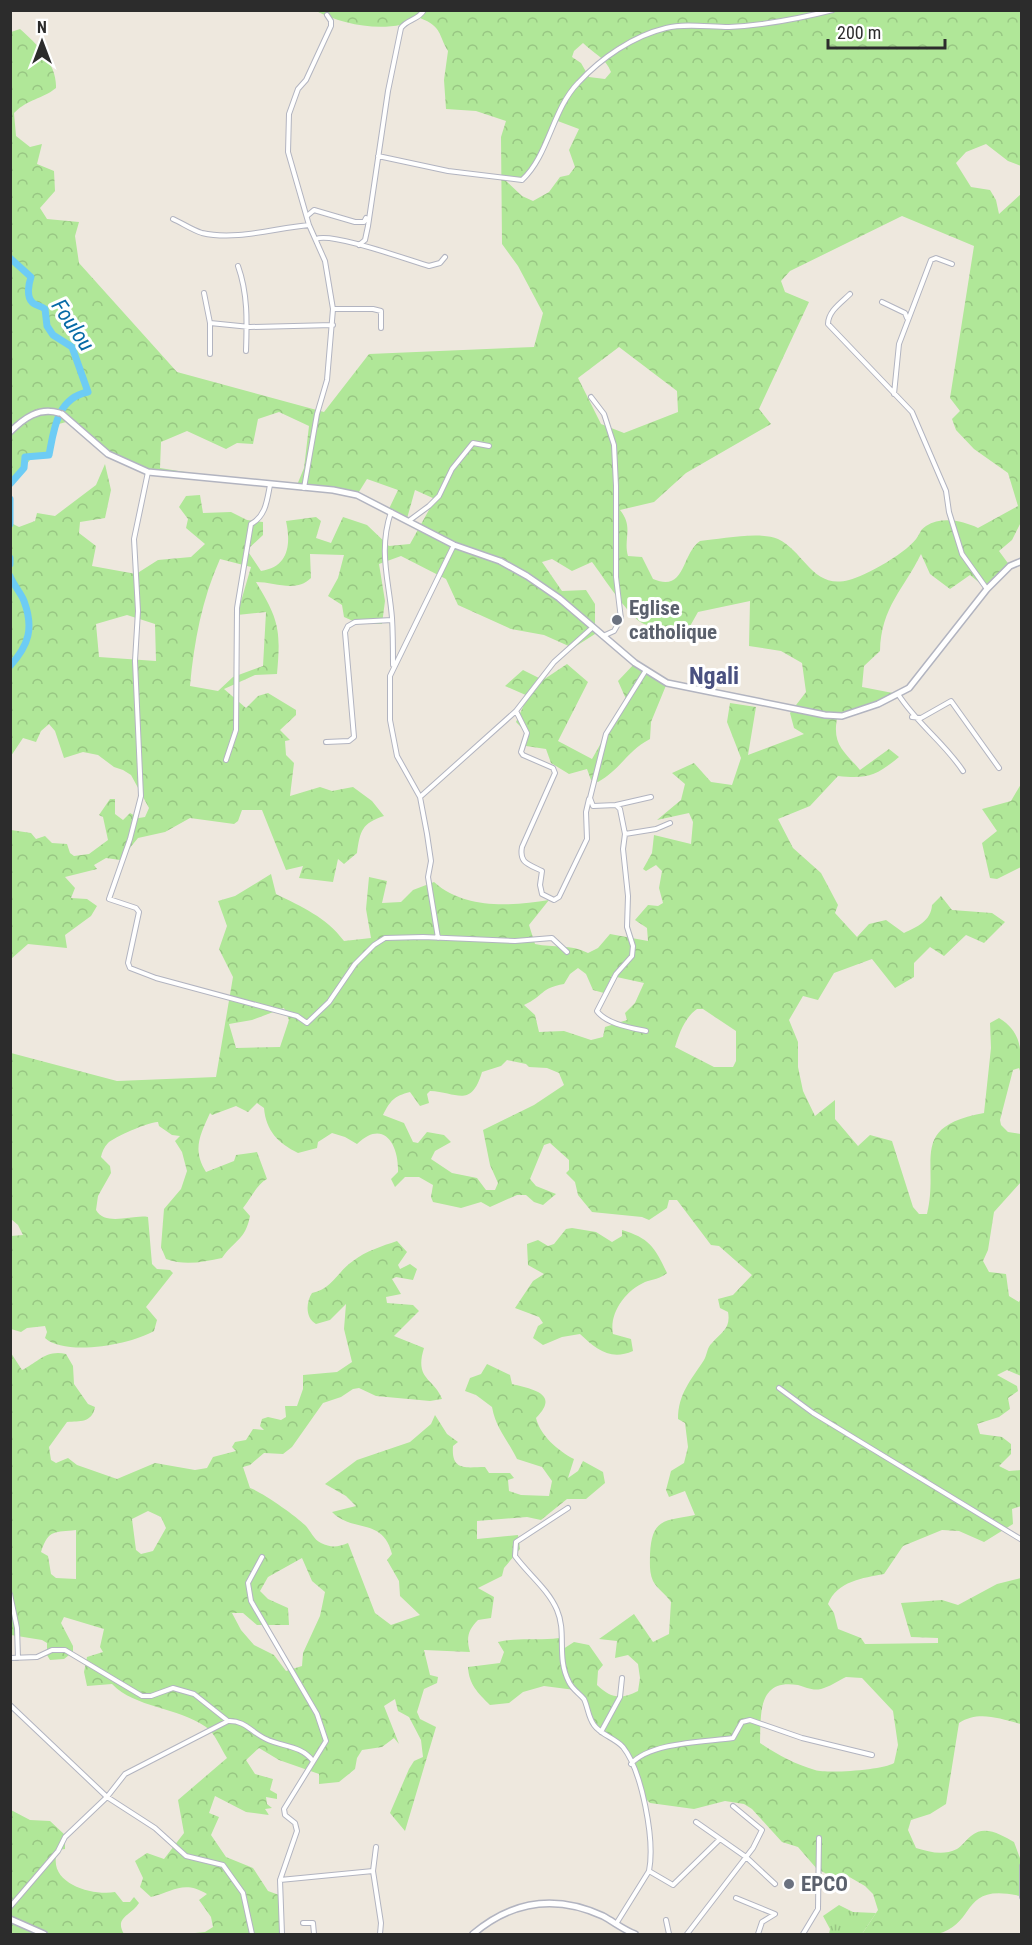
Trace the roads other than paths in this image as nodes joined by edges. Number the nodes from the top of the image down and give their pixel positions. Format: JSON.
{"nodes":[{"id":1,"x":424,"y":10,"type":"edge"},
{"id":2,"x":833,"y":10,"type":"edge"},
{"id":3,"x":327,"y":15,"type":"dead end"},
{"id":4,"x":378,"y":156,"type":"junction"},
{"id":5,"x":307,"y":216,"type":"junction"},
{"id":6,"x":367,"y":217,"type":"junction"},
{"id":7,"x":173,"y":219,"type":"dead end"},
{"id":8,"x":309,"y":225,"type":"junction"},
{"id":9,"x":316,"y":239,"type":"junction"},
{"id":10,"x":359,"y":245,"type":"junction"},
{"id":11,"x":445,"y":257,"type":"dead end"},
{"id":12,"x":952,"y":264,"type":"dead end"},
{"id":13,"x":238,"y":266,"type":"dead end"},
{"id":14,"x":204,"y":293,"type":"dead end"},
{"id":15,"x":850,"y":294,"type":"dead end"},
{"id":16,"x":882,"y":302,"type":"dead end"},
{"id":17,"x":333,"y":309,"type":"junction"},
{"id":18,"x":908,"y":319,"type":"junction"},
{"id":19,"x":210,"y":323,"type":"junction"},
{"id":20,"x":333,"y":325,"type":"junction"},
{"id":21,"x":247,"y":327,"type":"junction"},
{"id":22,"x":381,"y":328,"type":"dead end"},
{"id":23,"x":246,"y":351,"type":"dead end"},
{"id":24,"x":210,"y":354,"type":"dead end"},
{"id":25,"x":894,"y":394,"type":"junction"},
{"id":26,"x":591,"y":397,"type":"dead end"},
{"id":27,"x":10,"y":432,"type":"edge"},
{"id":28,"x":489,"y":446,"type":"dead end"},
{"id":29,"x":148,"y":472,"type":"junction"},
{"id":30,"x":270,"y":485,"type":"junction"},
{"id":31,"x":303,"y":489,"type":"junction"},
{"id":32,"x":392,"y":512,"type":"junction"},
{"id":33,"x":410,"y":520,"type":"junction"},
{"id":34,"x":454,"y":545,"type":"junction"},
{"id":35,"x":1022,"y":561,"type":"edge"},
{"id":36,"x":987,"y":589,"type":"junction"},
{"id":37,"x":392,"y":620,"type":"junction"},
{"id":38,"x":593,"y":627,"type":"junction"},
{"id":39,"x":603,"y":636,"type":"junction"},
{"id":40,"x":393,"y":668,"type":"junction"},
{"id":41,"x":646,"y":670,"type":"junction"},
{"id":42,"x":898,"y":694,"type":"junction"},
{"id":43,"x":516,"y":711,"type":"junction"},
{"id":44,"x":912,"y":717,"type":"junction"},
{"id":45,"x":326,"y":742,"type":"dead end"},
{"id":46,"x":226,"y":760,"type":"dead end"},
{"id":47,"x":999,"y":768,"type":"dead end"},
{"id":48,"x":963,"y":771,"type":"dead end"},
{"id":49,"x":420,"y":797,"type":"junction"},
{"id":50,"x":651,"y":797,"type":"dead end"},
{"id":51,"x":590,"y":798,"type":"junction"},
{"id":52,"x":616,"y":805,"type":"junction"},
{"id":53,"x":670,"y":823,"type":"dead end"},
{"id":54,"x":625,"y":834,"type":"junction"},
{"id":55,"x":438,"y":938,"type":"junction"},
{"id":56,"x":567,"y":952,"type":"dead end"},
{"id":57,"x":646,"y":1031,"type":"dead end"},
{"id":58,"x":779,"y":1388,"type":"dead end"},
{"id":59,"x":568,"y":1508,"type":"dead end"},
{"id":60,"x":1022,"y":1540,"type":"edge"},
{"id":61,"x":262,"y":1557,"type":"dead end"},
{"id":62,"x":10,"y":1594,"type":"edge"},
{"id":63,"x":10,"y":1658,"type":"edge"},
{"id":64,"x":18,"y":1658,"type":"junction"},
{"id":65,"x":622,"y":1678,"type":"dead end"},
{"id":66,"x":10,"y":1705,"type":"edge"},
{"id":67,"x":228,"y":1721,"type":"junction"},
{"id":68,"x":601,"y":1732,"type":"junction"},
{"id":69,"x":872,"y":1755,"type":"dead end"},
{"id":70,"x":313,"y":1761,"type":"junction"},
{"id":71,"x":632,"y":1764,"type":"junction"},
{"id":72,"x":107,"y":1797,"type":"junction"},
{"id":73,"x":733,"y":1806,"type":"dead end"},
{"id":74,"x":696,"y":1822,"type":"dead end"},
{"id":75,"x":819,"y":1838,"type":"dead end"},
{"id":76,"x":720,"y":1839,"type":"junction"},
{"id":77,"x":376,"y":1847,"type":"dead end"},
{"id":78,"x":746,"y":1857,"type":"junction"},
{"id":79,"x":1022,"y":1866,"type":"edge"},
{"id":80,"x":649,"y":1870,"type":"junction"},
{"id":81,"x":373,"y":1871,"type":"junction"},
{"id":82,"x":280,"y":1880,"type":"junction"},
{"id":83,"x":775,"y":1884,"type":"dead end"},
{"id":84,"x":1022,"y":1897,"type":"edge"},
{"id":85,"x":736,"y":1898,"type":"dead end"},
{"id":86,"x":10,"y":1907,"type":"edge"},
{"id":87,"x":10,"y":1919,"type":"edge"},
{"id":88,"x":666,"y":1920,"type":"dead end"},
{"id":89,"x":303,"y":1923,"type":"dead end"},
{"id":90,"x":616,"y":1924,"type":"junction"},
{"id":91,"x":44,"y":1935,"type":"edge"},
{"id":92,"x":252,"y":1935,"type":"edge"},
{"id":93,"x":282,"y":1935,"type":"edge"},
{"id":94,"x":314,"y":1935,"type":"edge"},
{"id":95,"x":380,"y":1935,"type":"edge"},
{"id":96,"x":472,"y":1935,"type":"edge"},
{"id":97,"x":635,"y":1935,"type":"edge"},
{"id":98,"x":669,"y":1935,"type":"edge"},
{"id":99,"x":687,"y":1935,"type":"edge"},
{"id":100,"x":758,"y":1935,"type":"edge"},
{"id":101,"x":803,"y":1935,"type":"edge"}],
"edges":[{"from":1,"to":4,"type":"street"},
{"from":2,"to":4,"type":"street"},
{"from":3,"to":5,"type":"street"},
{"from":4,"to":6,"type":"street"},
{"from":5,"to":6,"type":"street"},
{"from":5,"to":8,"type":"street"},
{"from":6,"to":10,"type":"street"},
{"from":7,"to":8,"type":"street"},
{"from":8,"to":9,"type":"street"},
{"from":9,"to":10,"type":"street"},
{"from":9,"to":17,"type":"street"},
{"from":10,"to":11,"type":"street"},
{"from":12,"to":18,"type":"street"},
{"from":13,"to":21,"type":"street"},
{"from":14,"to":19,"type":"street"},
{"from":15,"to":25,"type":"street"},
{"from":16,"to":18,"type":"street"},
{"from":17,"to":20,"type":"street"},
{"from":17,"to":22,"type":"street"},
{"from":18,"to":25,"type":"street"},
{"from":19,"to":21,"type":"street"},
{"from":19,"to":24,"type":"street"},
{"from":20,"to":21,"type":"street"},
{"from":20,"to":31,"type":"street"},
{"from":21,"to":23,"type":"street"},
{"from":25,"to":36,"type":"street"},
{"from":26,"to":39,"type":"street"},
{"from":27,"to":29,"type":"street"},
{"from":28,"to":33,"type":"street"},
{"from":29,"to":30,"type":"street"},
{"from":29,"to":55,"type":"street"},
{"from":30,"to":31,"type":"street"},
{"from":30,"to":46,"type":"street"},
{"from":31,"to":32,"type":"street"},
{"from":32,"to":33,"type":"street"},
{"from":32,"to":37,"type":"street"},
{"from":33,"to":34,"type":"street"},
{"from":34,"to":38,"type":"street"},
{"from":34,"to":40,"type":"street"},
{"from":35,"to":36,"type":"street"},
{"from":36,"to":42,"type":"street"},
{"from":37,"to":40,"type":"street"},
{"from":37,"to":45,"type":"street"},
{"from":38,"to":39,"type":"street"},
{"from":38,"to":43,"type":"street"},
{"from":39,"to":41,"type":"street"},
{"from":40,"to":49,"type":"street"},
{"from":41,"to":42,"type":"street"},
{"from":41,"to":51,"type":"street"},
{"from":42,"to":44,"type":"street"},
{"from":43,"to":49,"type":"street"},
{"from":43,"to":51,"type":"street"},
{"from":44,"to":47,"type":"street"},
{"from":44,"to":48,"type":"street"},
{"from":49,"to":55,"type":"street"},
{"from":50,"to":52,"type":"street"},
{"from":51,"to":52,"type":"street"},
{"from":52,"to":54,"type":"street"},
{"from":53,"to":54,"type":"street"},
{"from":54,"to":57,"type":"street"},
{"from":55,"to":56,"type":"street"},
{"from":58,"to":60,"type":"street"},
{"from":59,"to":68,"type":"street"},
{"from":61,"to":70,"type":"street"},
{"from":62,"to":64,"type":"street"},
{"from":63,"to":64,"type":"street"},
{"from":64,"to":67,"type":"street"},
{"from":65,"to":68,"type":"street"},
{"from":66,"to":72,"type":"street"},
{"from":67,"to":70,"type":"street"},
{"from":67,"to":72,"type":"street"},
{"from":68,"to":71,"type":"street"},
{"from":69,"to":71,"type":"street"},
{"from":70,"to":82,"type":"street"},
{"from":71,"to":80,"type":"street"},
{"from":72,"to":86,"type":"street"},
{"from":72,"to":92,"type":"street"},
{"from":73,"to":78,"type":"street"},
{"from":74,"to":76,"type":"street"},
{"from":75,"to":101,"type":"street"},
{"from":76,"to":78,"type":"street"},
{"from":76,"to":80,"type":"street"},
{"from":77,"to":81,"type":"street"},
{"from":78,"to":83,"type":"street"},
{"from":78,"to":99,"type":"street"},
{"from":79,"to":84,"type":"street"},
{"from":80,"to":90,"type":"street"},
{"from":81,"to":82,"type":"street"},
{"from":81,"to":95,"type":"street"},
{"from":82,"to":93,"type":"street"},
{"from":85,"to":100,"type":"street"},
{"from":87,"to":91,"type":"street"},
{"from":88,"to":98,"type":"street"},
{"from":89,"to":94,"type":"street"},
{"from":90,"to":96,"type":"street"},
{"from":90,"to":97,"type":"street"}]}
